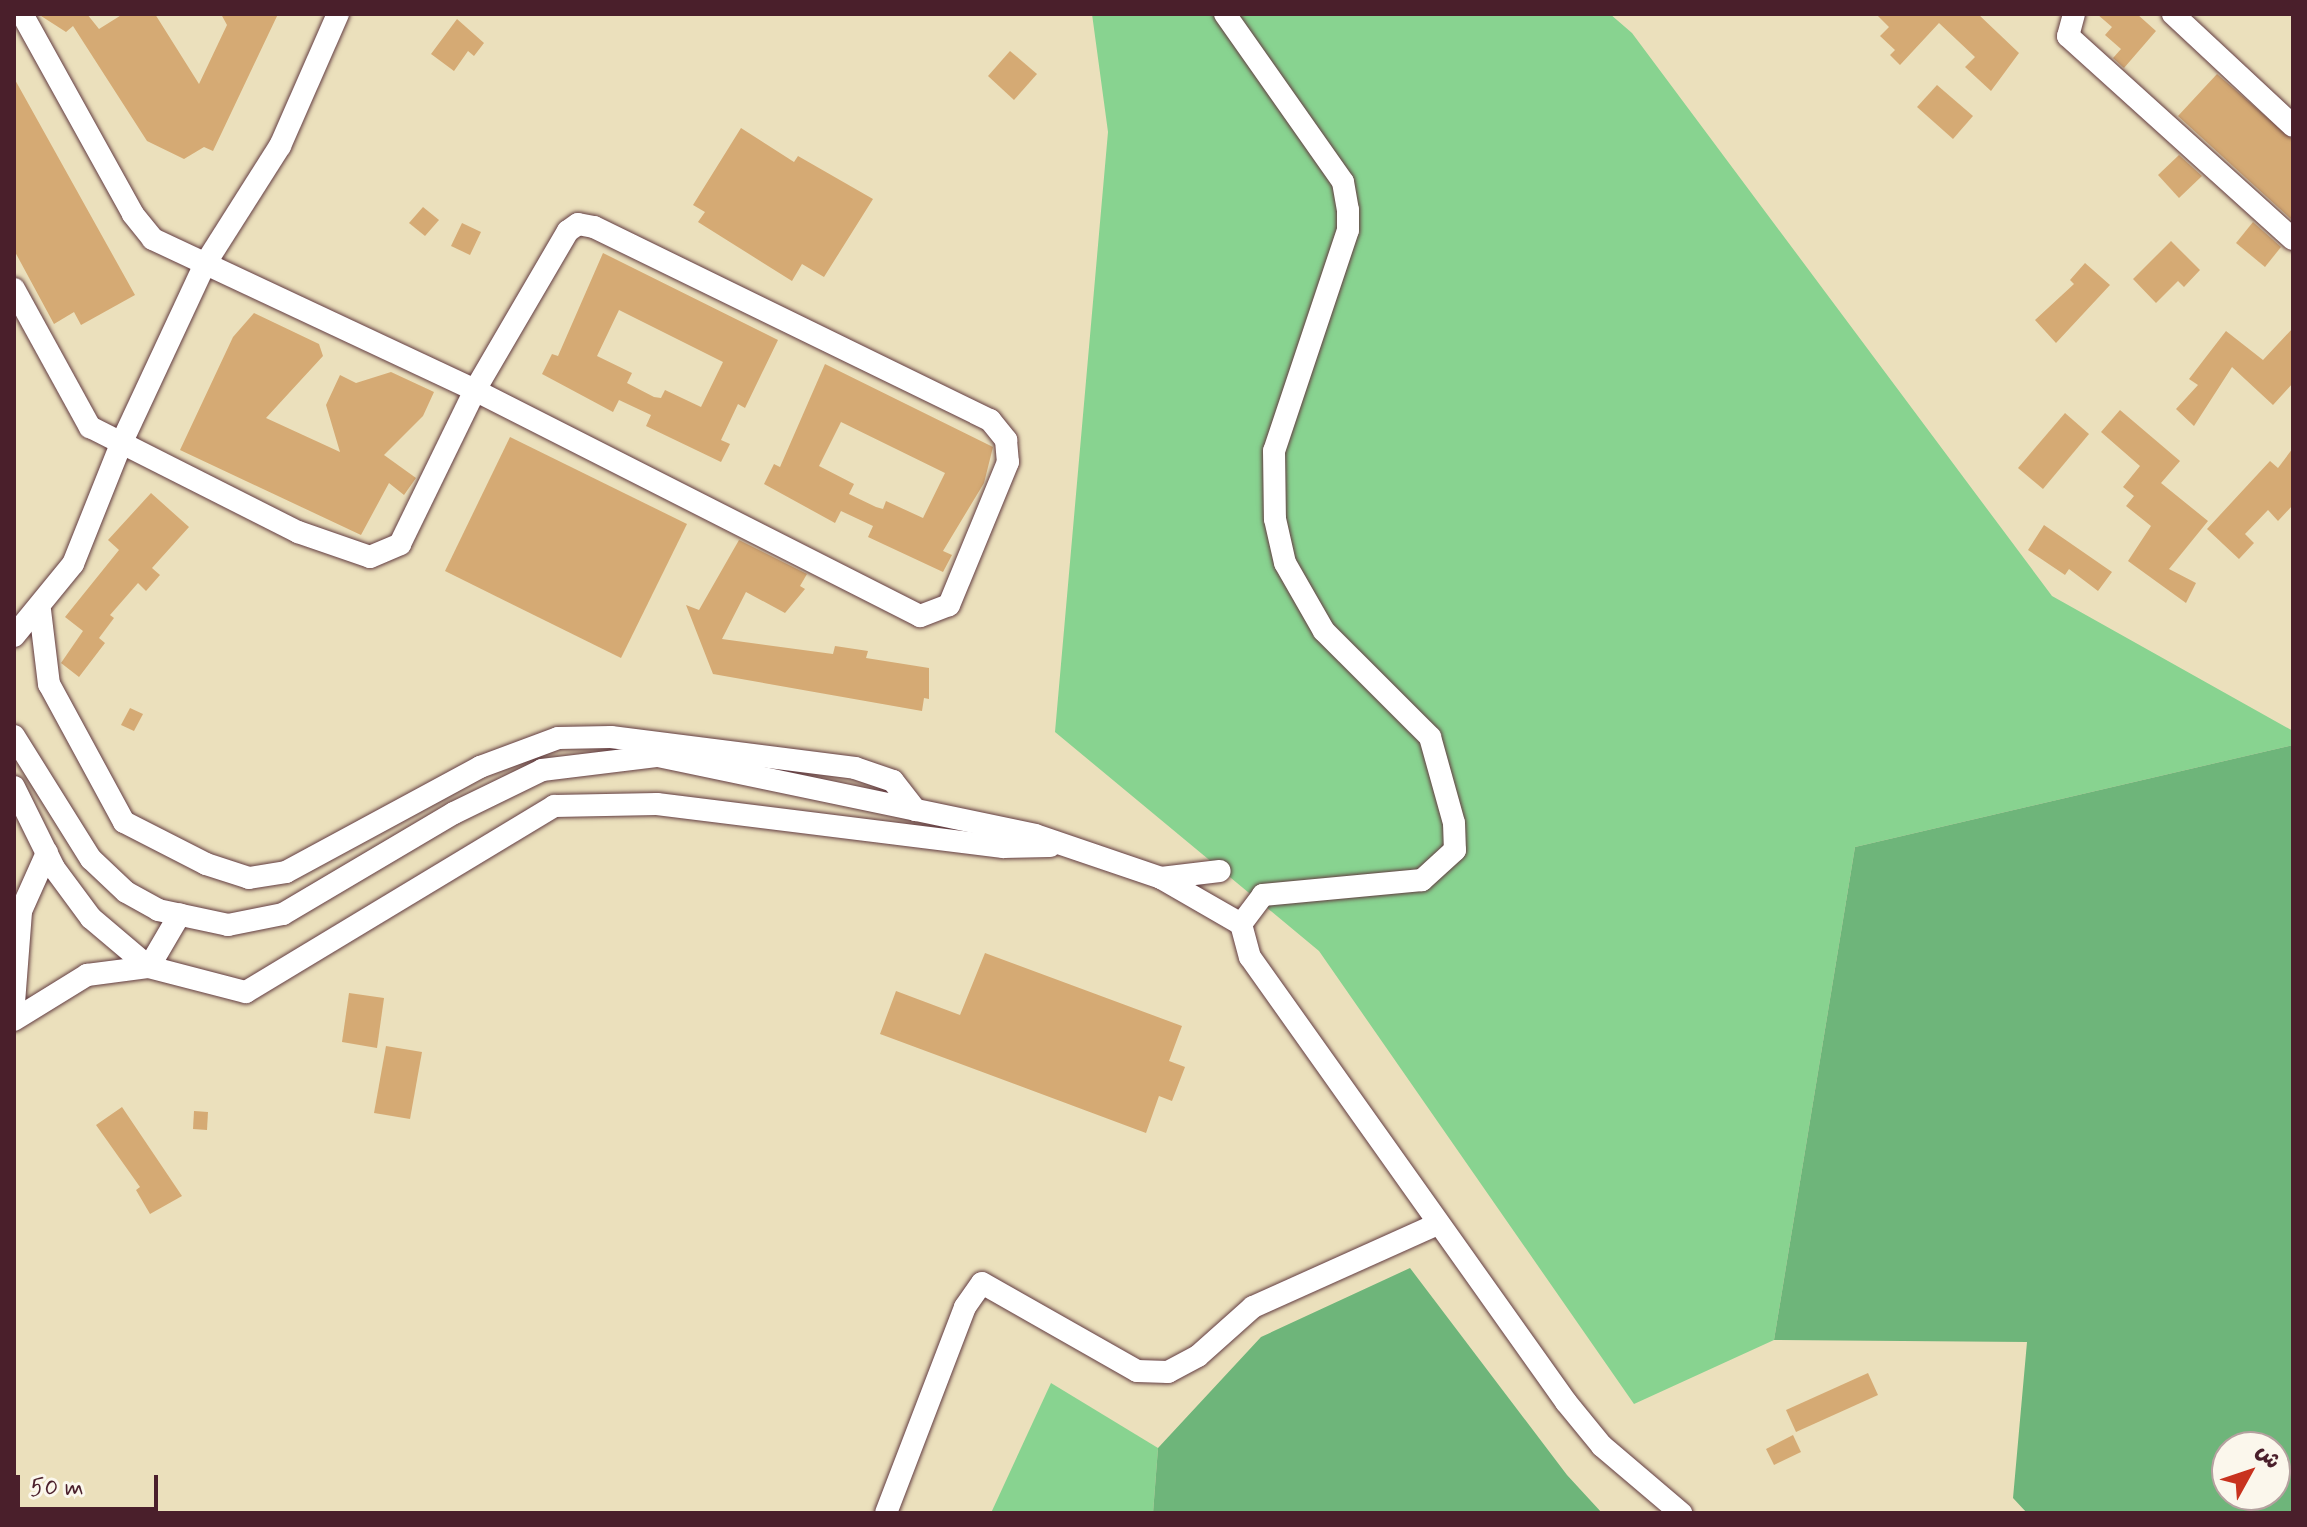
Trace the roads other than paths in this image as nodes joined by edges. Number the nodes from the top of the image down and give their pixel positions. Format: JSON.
{"nodes":[{"id":1,"x":22,"y":14,"type":"edge"},
{"id":2,"x":338,"y":14,"type":"edge"},
{"id":3,"x":1225,"y":14,"type":"edge"},
{"id":4,"x":2074,"y":14,"type":"edge"},
{"id":5,"x":2173,"y":14,"type":"edge"},
{"id":6,"x":2293,"y":126,"type":"edge"},
{"id":7,"x":2293,"y":239,"type":"edge"},
{"id":8,"x":205,"y":264,"type":"junction"},
{"id":9,"x":14,"y":289,"type":"edge"},
{"id":10,"x":475,"y":390,"type":"junction"},
{"id":11,"x":121,"y":444,"type":"junction"},
{"id":12,"x":40,"y":610,"type":"junction"},
{"id":13,"x":14,"y":636,"type":"edge"},
{"id":14,"x":14,"y":736,"type":"edge"},
{"id":15,"x":14,"y":787,"type":"edge"},
{"id":16,"x":916,"y":810,"type":"junction"},
{"id":17,"x":1067,"y":846,"type":"junction"},
{"id":18,"x":47,"y":853,"type":"junction"},
{"id":19,"x":1220,"y":871,"type":"dead end"},
{"id":20,"x":1161,"y":878,"type":"junction"},
{"id":21,"x":180,"y":914,"type":"junction"},
{"id":22,"x":1241,"y":924,"type":"junction"},
{"id":23,"x":149,"y":967,"type":"junction"},
{"id":24,"x":14,"y":1003,"type":"edge"},
{"id":25,"x":14,"y":1020,"type":"edge"},
{"id":26,"x":1438,"y":1224,"type":"junction"},
{"id":27,"x":886,"y":1513,"type":"edge"},
{"id":28,"x":1681,"y":1513,"type":"edge"}],
"edges":[{"from":1,"to":8,"type":"street"},
{"from":2,"to":8,"type":"street"},
{"from":3,"to":22,"type":"street"},
{"from":4,"to":7,"type":"street"},
{"from":5,"to":6,"type":"street"},
{"from":8,"to":10,"type":"street"},
{"from":8,"to":11,"type":"street"},
{"from":9,"to":11,"type":"street"},
{"from":10,"to":10,"type":"street"},
{"from":10,"to":11,"type":"street"},
{"from":11,"to":12,"type":"street"},
{"from":12,"to":13,"type":"street"},
{"from":12,"to":16,"type":"street"},
{"from":14,"to":21,"type":"street"},
{"from":15,"to":18,"type":"street"},
{"from":16,"to":17,"type":"street"},
{"from":16,"to":21,"type":"street"},
{"from":17,"to":20,"type":"street"},
{"from":17,"to":23,"type":"street"},
{"from":18,"to":23,"type":"street"},
{"from":18,"to":24,"type":"street"},
{"from":19,"to":20,"type":"street"},
{"from":20,"to":22,"type":"street"},
{"from":21,"to":23,"type":"street"},
{"from":22,"to":26,"type":"street"},
{"from":23,"to":25,"type":"street"},
{"from":26,"to":27,"type":"street"},
{"from":26,"to":28,"type":"street"}]}
